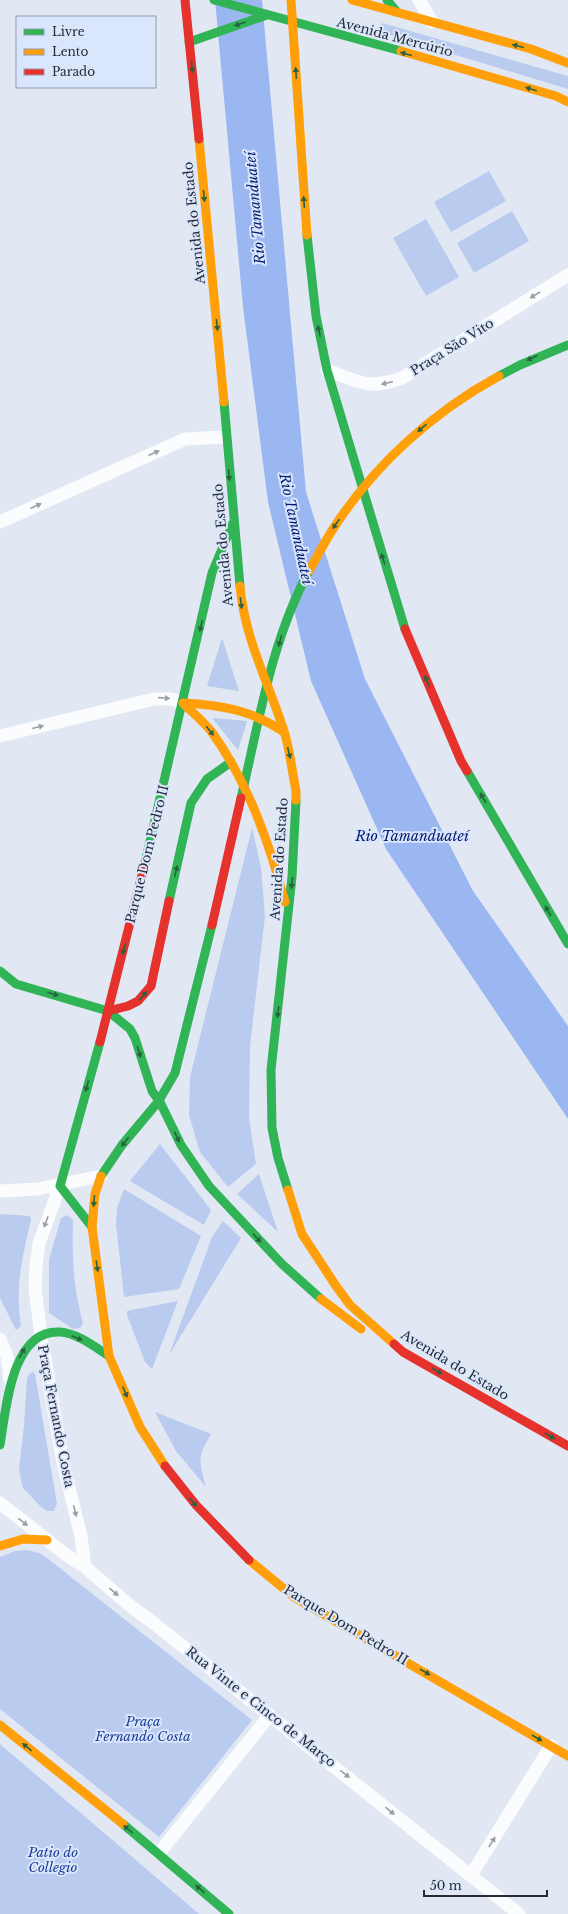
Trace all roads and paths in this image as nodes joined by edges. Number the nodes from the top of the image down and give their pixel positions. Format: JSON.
{"nodes":[{"id":1,"x":185,"y":0,"type":"edge"},
{"id":2,"x":214,"y":0,"type":"edge"},
{"id":3,"x":291,"y":0,"type":"edge"},
{"id":4,"x":352,"y":0,"type":"edge"},
{"id":5,"x":387,"y":0,"type":"edge"},
{"id":6,"x":419,"y":0,"type":"edge"},
{"id":7,"x":397,"y":12,"type":"junction"},
{"id":8,"x":267,"y":15,"type":"junction"},
{"id":9,"x":292,"y":22,"type":"junction"},
{"id":10,"x":432,"y":22,"type":"junction"},
{"id":11,"x":189,"y":42,"type":"junction"},
{"id":12,"x":568,"y":63,"type":"edge"},
{"id":13,"x":568,"y":102,"type":"edge"},
{"id":14,"x":568,"y":275,"type":"edge"},
{"id":15,"x":568,"y":345,"type":"edge"},
{"id":16,"x":327,"y":370,"type":"junction"},
{"id":17,"x":226,"y":437,"type":"junction"},
{"id":18,"x":0,"y":522,"type":"edge"},
{"id":19,"x":233,"y":523,"type":"junction"},
{"id":20,"x":183,"y":703,"type":"junction"},
{"id":21,"x":284,"y":732,"type":"junction"},
{"id":22,"x":0,"y":736,"type":"edge"},
{"id":23,"x":231,"y":762,"type":"junction"},
{"id":24,"x":289,"y":916,"type":"junction"},
{"id":25,"x":568,"y":944,"type":"edge"},
{"id":26,"x":0,"y":971,"type":"edge"},
{"id":27,"x":0,"y":980,"type":"edge"},
{"id":28,"x":16,"y":984,"type":"junction"},
{"id":29,"x":108,"y":1010,"type":"junction"},
{"id":30,"x":160,"y":1102,"type":"junction"},
{"id":31,"x":101,"y":1176,"type":"junction"},
{"id":32,"x":60,"y":1186,"type":"junction"},
{"id":33,"x":0,"y":1191,"type":"edge"},
{"id":34,"x":92,"y":1227,"type":"junction"},
{"id":35,"x":41,"y":1336,"type":"junction"},
{"id":36,"x":0,"y":1339,"type":"edge"},
{"id":37,"x":403,"y":1352,"type":"junction"},
{"id":38,"x":109,"y":1356,"type":"junction"},
{"id":39,"x":10,"y":1390,"type":"junction"},
{"id":40,"x":0,"y":1445,"type":"edge"},
{"id":41,"x":568,"y":1446,"type":"edge"},
{"id":42,"x":0,"y":1503,"type":"edge"},
{"id":43,"x":47,"y":1540,"type":"junction"},
{"id":44,"x":0,"y":1546,"type":"edge"},
{"id":45,"x":85,"y":1567,"type":"junction"},
{"id":46,"x":270,"y":1715,"type":"junction"},
{"id":47,"x":0,"y":1725,"type":"edge"},
{"id":48,"x":551,"y":1746,"type":"junction"},
{"id":49,"x":568,"y":1756,"type":"edge"},
{"id":50,"x":158,"y":1853,"type":"junction"},
{"id":51,"x":471,"y":1875,"type":"junction"},
{"id":52,"x":229,"y":1914,"type":"edge"},
{"id":53,"x":519,"y":1914,"type":"edge"}],
"edges":[{"from":1,"to":11,"type":"main road","name":"Avenida do Estado"},
{"from":2,"to":8,"type":"main road","name":"Avenida Mercúrio"},
{"from":3,"to":9,"type":"main road"},
{"from":4,"to":7,"type":"main road","name":"Avenida Mercúrio"},
{"from":5,"to":7,"type":"main road"},
{"from":6,"to":10,"type":"street"},
{"from":7,"to":10,"type":"main road","name":"Avenida Mercúrio"},
{"from":8,"to":9,"type":"main road","name":"Avenida Mercúrio"},
{"from":8,"to":11,"type":"main road","one_way":true},
{"from":13,"to":9,"type":"main road","name":"Avenida Mercúrio","one_way":true},
{"from":16,"to":9,"type":"main road","one_way":true},
{"from":12,"to":10,"type":"main road","name":"Avenida Mercúrio","one_way":true},
{"from":11,"to":17,"type":"main road","name":"Avenida do Estado","one_way":true},
{"from":14,"to":16,"type":"street","name":"Praça São Vito","one_way":true},
{"from":15,"to":30,"type":"main road","name":"Parque Dom Pedro II","one_way":true},
{"from":25,"to":16,"type":"main road","one_way":true},
{"from":18,"to":17,"type":"street","one_way":true},
{"from":17,"to":19,"type":"main road","name":"Avenida do Estado","one_way":true},
{"from":19,"to":20,"type":"main road","name":"Parque Dom Pedro II","one_way":true},
{"from":19,"to":21,"type":"main road","name":"Avenida do Estado","one_way":true},
{"from":20,"to":21,"type":"main road"},
{"from":22,"to":20,"type":"street","one_way":true},
{"from":20,"to":23,"type":"main road","one_way":true},
{"from":20,"to":29,"type":"main road","name":"Parque Dom Pedro II","one_way":true},
{"from":21,"to":24,"type":"main road","name":"Avenida do Estado","one_way":true},
{"from":23,"to":24,"type":"main road"},
{"from":29,"to":23,"type":"main road","one_way":true},
{"from":24,"to":37,"type":"main road","name":"Avenida do Estado","one_way":true},
{"from":26,"to":28,"type":"main road"},
{"from":27,"to":28,"type":"street"},
{"from":28,"to":29,"type":"main road","one_way":true},
{"from":29,"to":30,"type":"main road","one_way":true},
{"from":29,"to":32,"type":"main road","name":"Parque Dom Pedro II","one_way":true},
{"from":30,"to":31,"type":"main road","name":"Parque Dom Pedro II","one_way":true},
{"from":30,"to":37,"type":"main road","one_way":true},
{"from":31,"to":32,"type":"street"},
{"from":31,"to":34,"type":"main road","name":"Parque Dom Pedro II","one_way":true},
{"from":32,"to":33,"type":"street"},
{"from":32,"to":34,"type":"main road"},
{"from":32,"to":35,"type":"street","name":"Parque Dom Pedro II","one_way":true},
{"from":34,"to":38,"type":"main road","name":"Parque Dom Pedro II","one_way":true},
{"from":35,"to":38,"type":"main road","one_way":true},
{"from":39,"to":35,"type":"main road","one_way":true},
{"from":35,"to":45,"type":"street","name":"Praça Fernando Costa","one_way":true},
{"from":36,"to":39,"type":"street"},
{"from":37,"to":41,"type":"main road","name":"Avenida do Estado","one_way":true},
{"from":38,"to":48,"type":"main road","name":"Parque Dom Pedro II","one_way":true},
{"from":39,"to":40,"type":"main road"},
{"from":42,"to":43,"type":"street","name":"Rua Vinte e Cinco de Março","one_way":true},
{"from":43,"to":44,"type":"main road"},
{"from":43,"to":45,"type":"street","name":"Rua Vinte e Cinco de Março"},
{"from":45,"to":46,"type":"street","name":"Rua Vinte e Cinco de Março","one_way":true},
{"from":46,"to":50,"type":"street"},
{"from":46,"to":51,"type":"street","name":"Rua Vinte e Cinco de Março","one_way":true},
{"from":50,"to":47,"type":"main road","one_way":true},
{"from":48,"to":49,"type":"main road","name":"Parque Dom Pedro II"},
{"from":51,"to":48,"type":"street","one_way":true},
{"from":52,"to":50,"type":"main road","one_way":true},
{"from":51,"to":53,"type":"street","name":"Rua Vinte e Cinco de Março"}]}
